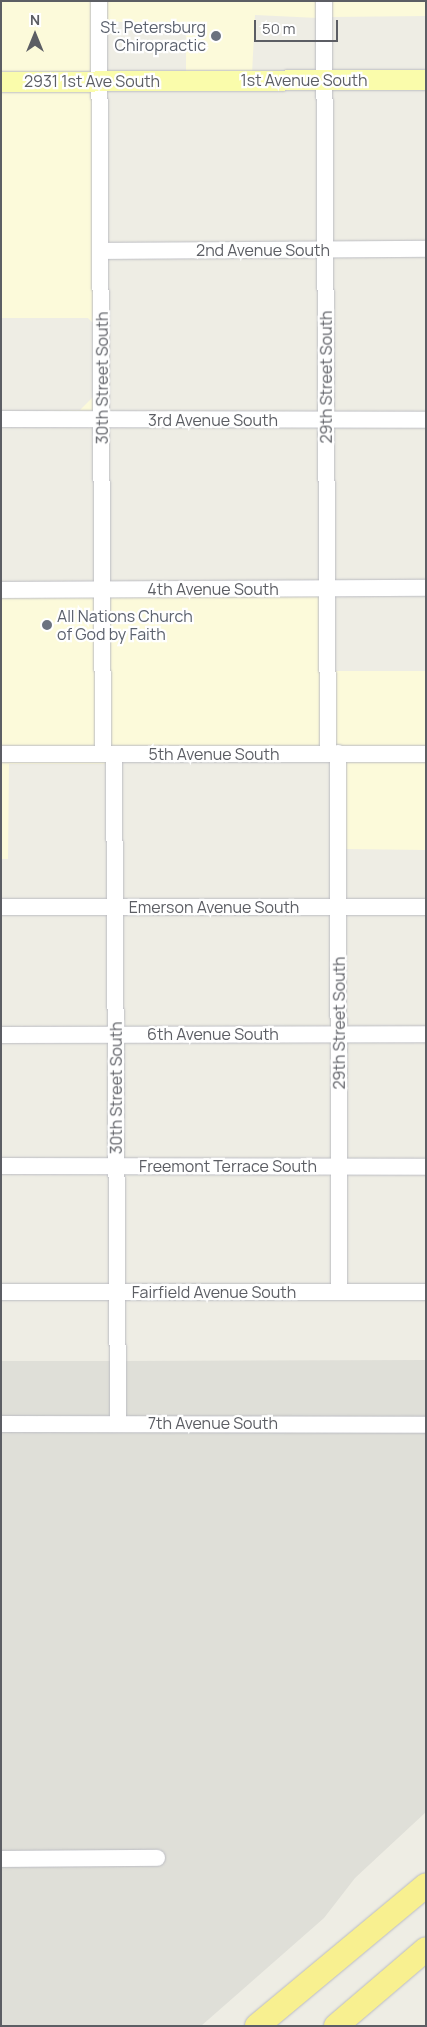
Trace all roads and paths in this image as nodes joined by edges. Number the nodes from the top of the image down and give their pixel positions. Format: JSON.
{"nodes":[{"id":1,"x":100,"y":1,"type":"edge"},
{"id":2,"x":324,"y":1,"type":"edge"},
{"id":3,"x":325,"y":80,"type":"junction"},
{"id":4,"x":426,"y":80,"type":"edge"},
{"id":5,"x":102,"y":81,"type":"junction"},
{"id":6,"x":182,"y":81,"type":"joint"},
{"id":7,"x":1,"y":82,"type":"edge"},
{"id":8,"x":426,"y":249,"type":"edge"},
{"id":9,"x":326,"y":250,"type":"junction"},
{"id":10,"x":101,"y":251,"type":"junction"},
{"id":11,"x":1,"y":418,"type":"edge"},
{"id":12,"x":326,"y":420,"type":"junction"},
{"id":13,"x":426,"y":420,"type":"edge"},
{"id":14,"x":102,"y":421,"type":"junction"},
{"id":15,"x":327,"y":588,"type":"junction"},
{"id":16,"x":426,"y":588,"type":"edge"},
{"id":17,"x":103,"y":589,"type":"junction"},
{"id":18,"x":1,"y":590,"type":"edge"},
{"id":19,"x":333,"y":753,"type":"junction"},
{"id":20,"x":1,"y":754,"type":"edge"},
{"id":21,"x":109,"y":754,"type":"junction"},
{"id":22,"x":426,"y":754,"type":"edge"},
{"id":23,"x":1,"y":907,"type":"edge"},
{"id":24,"x":113,"y":907,"type":"junction"},
{"id":25,"x":338,"y":907,"type":"junction"},
{"id":26,"x":426,"y":907,"type":"edge"},
{"id":27,"x":117,"y":1034,"type":"junction"},
{"id":28,"x":338,"y":1034,"type":"junction"},
{"id":29,"x":426,"y":1034,"type":"edge"},
{"id":30,"x":1,"y":1035,"type":"edge"},
{"id":31,"x":1,"y":1166,"type":"edge"},
{"id":32,"x":117,"y":1166,"type":"junction"},
{"id":33,"x":339,"y":1167,"type":"junction"},
{"id":34,"x":426,"y":1167,"type":"edge"},
{"id":35,"x":1,"y":1292,"type":"edge"},
{"id":36,"x":118,"y":1292,"type":"junction"},
{"id":37,"x":339,"y":1292,"type":"junction"},
{"id":38,"x":426,"y":1292,"type":"edge"},
{"id":39,"x":118,"y":1422,"type":"junction"},
{"id":40,"x":1,"y":1424,"type":"edge"},
{"id":41,"x":426,"y":1425,"type":"edge"},
{"id":42,"x":157,"y":1858,"type":"dead end"},
{"id":43,"x":1,"y":1859,"type":"edge"},
{"id":44,"x":426,"y":1885,"type":"edge"},
{"id":45,"x":426,"y":1949,"type":"edge"},
{"id":46,"x":256,"y":2026,"type":"edge"},
{"id":47,"x":336,"y":2026,"type":"edge"}],
"edges":[{"from":1,"to":5,"type":"street","name":"30th Street South"},
{"from":2,"to":3,"type":"street","name":"29th Street South"},
{"from":3,"to":4,"type":"main road","name":"1st Avenue South"},
{"from":3,"to":6,"type":"main road","name":"1st Avenue South"},
{"from":3,"to":9,"type":"street","name":"29th Street South"},
{"from":5,"to":6,"type":"main road","name":"2931 1st Ave South"},
{"from":5,"to":7,"type":"main road","name":"2931 1st Ave South"},
{"from":5,"to":10,"type":"street","name":"30th Street South"},
{"from":8,"to":9,"type":"street","name":"2nd Avenue South"},
{"from":9,"to":10,"type":"street","name":"2nd Avenue South"},
{"from":9,"to":12,"type":"street","name":"29th Street South"},
{"from":10,"to":14,"type":"street","name":"30th Street South"},
{"from":11,"to":14,"type":"street","name":"3rd Avenue South"},
{"from":12,"to":13,"type":"street","name":"3rd Avenue South"},
{"from":12,"to":14,"type":"street","name":"3rd Avenue South"},
{"from":12,"to":15,"type":"street","name":"29th Street South"},
{"from":14,"to":17,"type":"street","name":"30th Street South"},
{"from":15,"to":16,"type":"street","name":"4th Avenue South"},
{"from":15,"to":17,"type":"street","name":"4th Avenue South"},
{"from":15,"to":19,"type":"street","name":"29th Street South"},
{"from":17,"to":18,"type":"street","name":"4th Avenue South"},
{"from":17,"to":21,"type":"street","name":"30th Street South"},
{"from":19,"to":21,"type":"street","name":"5th Avenue South"},
{"from":19,"to":22,"type":"street","name":"5th Avenue South"},
{"from":19,"to":25,"type":"street","name":"29th Street South"},
{"from":20,"to":21,"type":"street","name":"5th Avenue South"},
{"from":21,"to":24,"type":"street","name":"30th Street South"},
{"from":23,"to":24,"type":"street","name":"Emerson Avenue South"},
{"from":24,"to":25,"type":"street","name":"Emerson Avenue South"},
{"from":24,"to":27,"type":"street","name":"30th Street South"},
{"from":25,"to":26,"type":"street","name":"Emerson Avenue South"},
{"from":25,"to":28,"type":"street","name":"29th Street South"},
{"from":27,"to":28,"type":"street","name":"6th Avenue South"},
{"from":27,"to":30,"type":"street","name":"6th Avenue South"},
{"from":27,"to":32,"type":"street","name":"30th Street South"},
{"from":28,"to":29,"type":"street","name":"6th Avenue South"},
{"from":28,"to":33,"type":"street","name":"29th Street South"},
{"from":31,"to":32,"type":"street","name":"Freemont Terrace South"},
{"from":32,"to":33,"type":"street","name":"Freemont Terrace South"},
{"from":32,"to":36,"type":"street","name":"30th Street South"},
{"from":33,"to":34,"type":"street","name":"Freemont Terrace South"},
{"from":33,"to":37,"type":"street","name":"29th Street South"},
{"from":35,"to":36,"type":"street","name":"Fairfield Avenue South"},
{"from":36,"to":37,"type":"street","name":"Fairfield Avenue South"},
{"from":36,"to":39,"type":"street","name":"30th Street South"},
{"from":37,"to":38,"type":"street","name":"Fairfield Avenue South"},
{"from":39,"to":40,"type":"street","name":"7th Avenue South"},
{"from":39,"to":41,"type":"street","name":"7th Avenue South"},
{"from":42,"to":43,"type":"street"},
{"from":44,"to":46,"type":"highway"},
{"from":45,"to":47,"type":"highway"}]}
